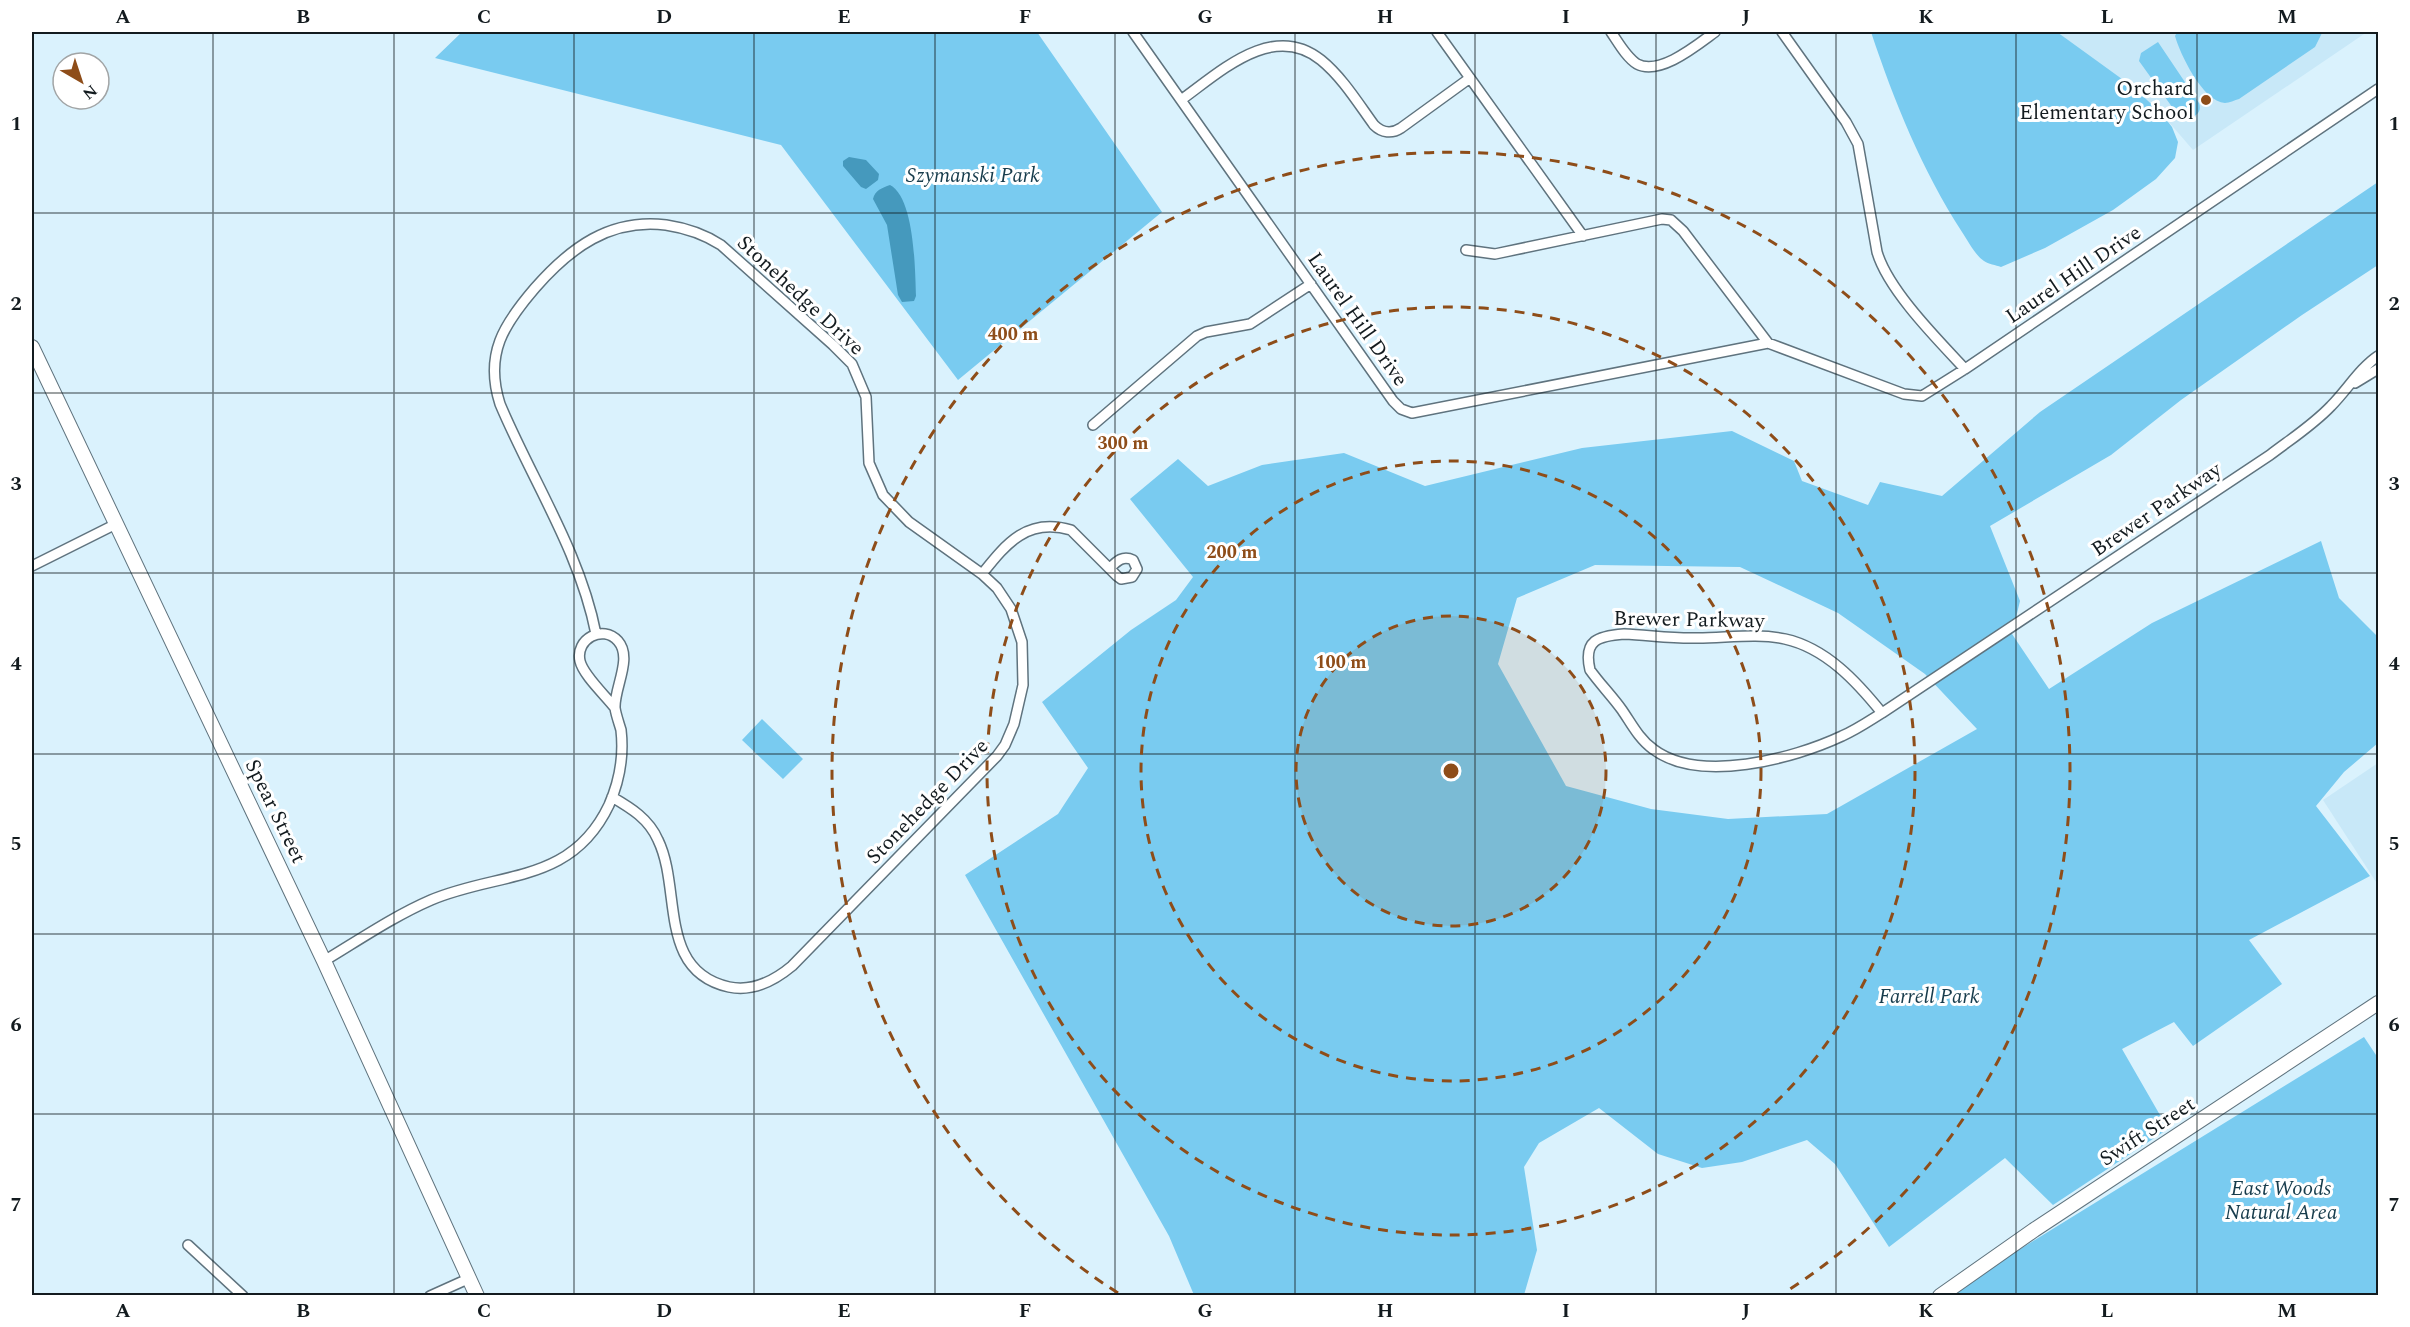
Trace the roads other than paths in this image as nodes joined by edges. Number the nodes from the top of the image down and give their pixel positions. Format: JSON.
{"nodes":[{"id":1,"x":1134,"y":32,"type":"edge"},
{"id":2,"x":1437,"y":32,"type":"edge"},
{"id":3,"x":1611,"y":32,"type":"edge"},
{"id":4,"x":1715,"y":32,"type":"edge"},
{"id":5,"x":1782,"y":32,"type":"edge"},
{"id":6,"x":1470,"y":78,"type":"junction"},
{"id":7,"x":2379,"y":89,"type":"edge"},
{"id":8,"x":1181,"y":100,"type":"junction"},
{"id":9,"x":1583,"y":236,"type":"junction"},
{"id":10,"x":1466,"y":250,"type":"dead end"},
{"id":11,"x":1311,"y":284,"type":"junction"},
{"id":12,"x":1767,"y":343,"type":"junction"},
{"id":13,"x":32,"y":347,"type":"edge"},
{"id":14,"x":2379,"y":356,"type":"edge"},
{"id":15,"x":1965,"y":369,"type":"junction"},
{"id":16,"x":2379,"y":369,"type":"edge"},
{"id":17,"x":2353,"y":384,"type":"junction"},
{"id":18,"x":1094,"y":425,"type":"dead end"},
{"id":19,"x":116,"y":524,"type":"junction"},
{"id":20,"x":32,"y":566,"type":"edge"},
{"id":21,"x":1110,"y":568,"type":"dead end"},
{"id":22,"x":982,"y":574,"type":"junction"},
{"id":23,"x":596,"y":634,"type":"junction"},
{"id":24,"x":615,"y":708,"type":"junction"},
{"id":25,"x":1882,"y":713,"type":"junction"},
{"id":26,"x":612,"y":797,"type":"junction"},
{"id":27,"x":324,"y":961,"type":"junction"},
{"id":28,"x":2379,"y":1003,"type":"edge"},
{"id":29,"x":188,"y":1245,"type":"dead end"},
{"id":30,"x":470,"y":1278,"type":"junction"},
{"id":31,"x":243,"y":1296,"type":"edge"},
{"id":32,"x":430,"y":1296,"type":"edge"},
{"id":33,"x":477,"y":1296,"type":"edge"},
{"id":34,"x":1940,"y":1296,"type":"edge"}],
"edges":[{"from":1,"to":8,"type":"street","name":"Laurel Hill Drive"},
{"from":2,"to":6,"type":"street"},
{"from":3,"to":4,"type":"street"},
{"from":5,"to":15,"type":"street"},
{"from":6,"to":8,"type":"street"},
{"from":6,"to":9,"type":"street"},
{"from":7,"to":15,"type":"street","name":"Laurel Hill Drive"},
{"from":8,"to":11,"type":"street","name":"Laurel Hill Drive"},
{"from":9,"to":10,"type":"street"},
{"from":9,"to":12,"type":"street"},
{"from":11,"to":12,"type":"street","name":"Laurel Hill Drive"},
{"from":11,"to":18,"type":"street"},
{"from":12,"to":15,"type":"street","name":"Laurel Hill Drive"},
{"from":13,"to":19,"type":"main road","name":"Spear Street"},
{"from":14,"to":17,"type":"street","name":"Brewer Parkway"},
{"from":16,"to":17,"type":"street","name":"Brewer Parkway"},
{"from":17,"to":25,"type":"street","name":"Brewer Parkway"},
{"from":19,"to":20,"type":"street"},
{"from":19,"to":27,"type":"main road","name":"Spear Street"},
{"from":21,"to":22,"type":"street"},
{"from":22,"to":23,"type":"street","name":"Stonehedge Drive"},
{"from":22,"to":26,"type":"street","name":"Stonehedge Drive"},
{"from":23,"to":24,"type":"street"},
{"from":23,"to":24,"type":"street"},
{"from":24,"to":26,"type":"street"},
{"from":25,"to":25,"type":"street","name":"Brewer Parkway"},
{"from":26,"to":27,"type":"street"},
{"from":27,"to":30,"type":"main road","name":"Spear Street"},
{"from":28,"to":34,"type":"main road","name":"Swift Street"},
{"from":29,"to":31,"type":"street"},
{"from":30,"to":32,"type":"street"},
{"from":30,"to":33,"type":"main road","name":"Spear Street"}]}
